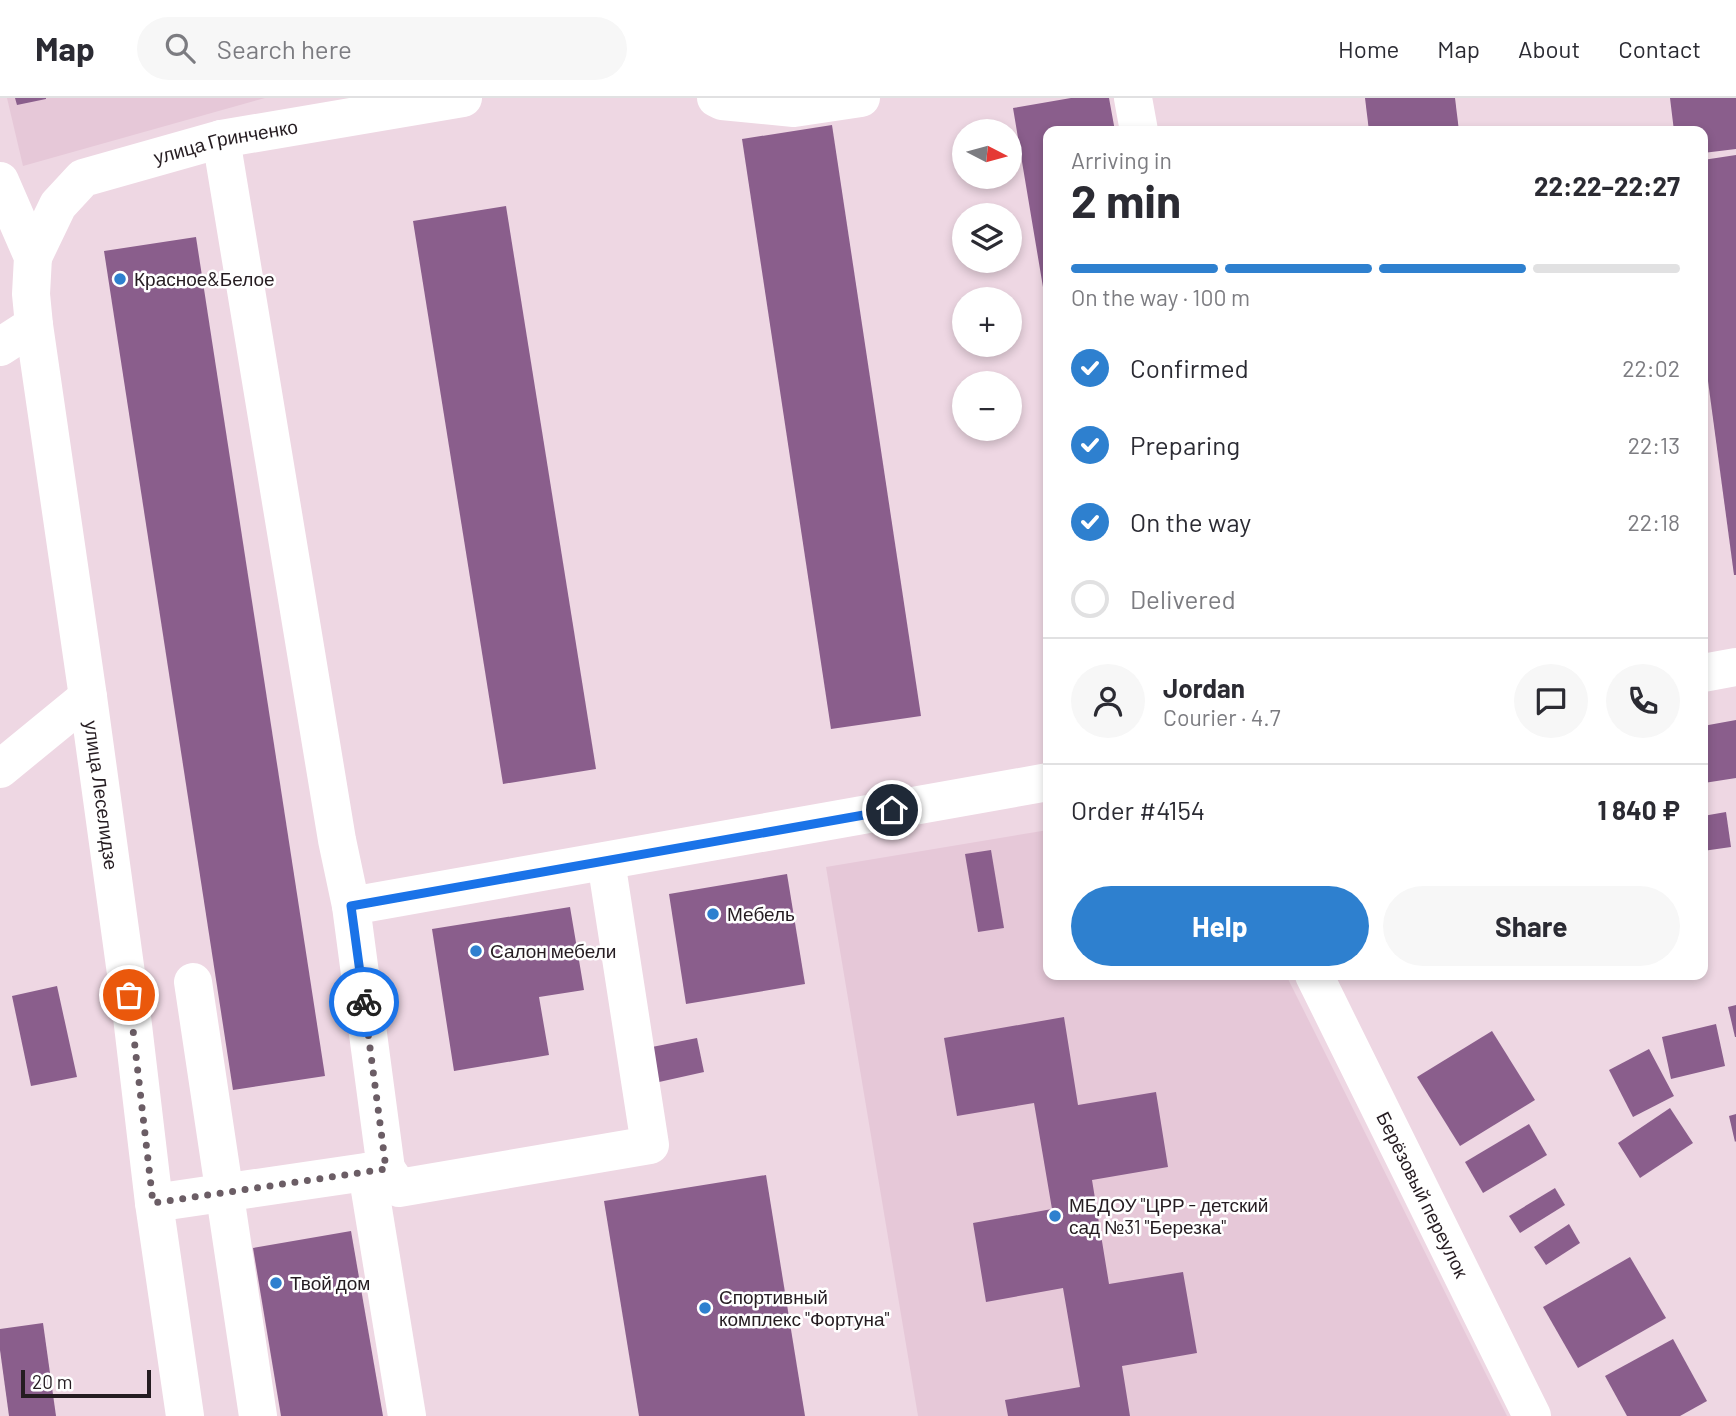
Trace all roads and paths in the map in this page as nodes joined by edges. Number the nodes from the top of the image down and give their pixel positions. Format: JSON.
{"nodes":[{"id":1,"x":463,"y":98,"type":"edge"},
{"id":2,"x":716,"y":98,"type":"edge"},
{"id":3,"x":861,"y":98,"type":"edge"},
{"id":4,"x":1133,"y":98,"type":"edge"},
{"id":5,"x":1138,"y":126,"type":"edge"},
{"id":6,"x":220,"y":139,"type":"junction"},
{"id":7,"x":0,"y":181,"type":"edge"},
{"id":8,"x":33,"y":257,"type":"junction"},
{"id":9,"x":34,"y":325,"type":"junction"},
{"id":10,"x":0,"y":347,"type":"edge"},
{"id":11,"x":1736,"y":667,"type":"edge"},
{"id":12,"x":1708,"y":672,"type":"edge"},
{"id":13,"x":88,"y":697,"type":"junction"},
{"id":14,"x":0,"y":769,"type":"edge"},
{"id":15,"x":1043,"y":783,"type":"edge"},
{"id":16,"x":606,"y":861,"type":"junction"},
{"id":17,"x":351,"y":906,"type":"junction"},
{"id":18,"x":1316,"y":980,"type":"edge"},
{"id":19,"x":193,"y":982,"type":"dead end"},
{"id":20,"x":377,"y":1171,"type":"junction"},
{"id":21,"x":226,"y":1194,"type":"junction"},
{"id":22,"x":153,"y":1203,"type":"junction"},
{"id":23,"x":185,"y":1416,"type":"edge"},
{"id":24,"x":258,"y":1416,"type":"edge"},
{"id":25,"x":407,"y":1416,"type":"edge"},
{"id":26,"x":1532,"y":1416,"type":"edge"}],
"edges":[{"from":1,"to":6,"type":"street","name":"улица Гринченко"},
{"from":2,"to":3,"type":"street"},
{"from":4,"to":5,"type":"street"},
{"from":6,"to":8,"type":"street","name":"улица Гринченко"},
{"from":6,"to":17,"type":"street"},
{"from":7,"to":8,"type":"street","name":"улица Леселидзе"},
{"from":8,"to":9,"type":"street","name":"улица Леселидзе"},
{"from":9,"to":10,"type":"street"},
{"from":9,"to":13,"type":"street","name":"улица Леселидзе"},
{"from":11,"to":12,"type":"street"},
{"from":13,"to":14,"type":"street"},
{"from":13,"to":22,"type":"street","name":"улица Леселидзе"},
{"from":15,"to":16,"type":"street"},
{"from":16,"to":17,"type":"street"},
{"from":16,"to":20,"type":"street"},
{"from":17,"to":20,"type":"street"},
{"from":18,"to":26,"type":"street","name":"Берёзовый переулок"},
{"from":19,"to":21,"type":"street"},
{"from":20,"to":21,"type":"street"},
{"from":20,"to":25,"type":"street"},
{"from":21,"to":22,"type":"street"},
{"from":21,"to":24,"type":"street"},
{"from":22,"to":23,"type":"street","name":"улица Леселидзе"}]}
